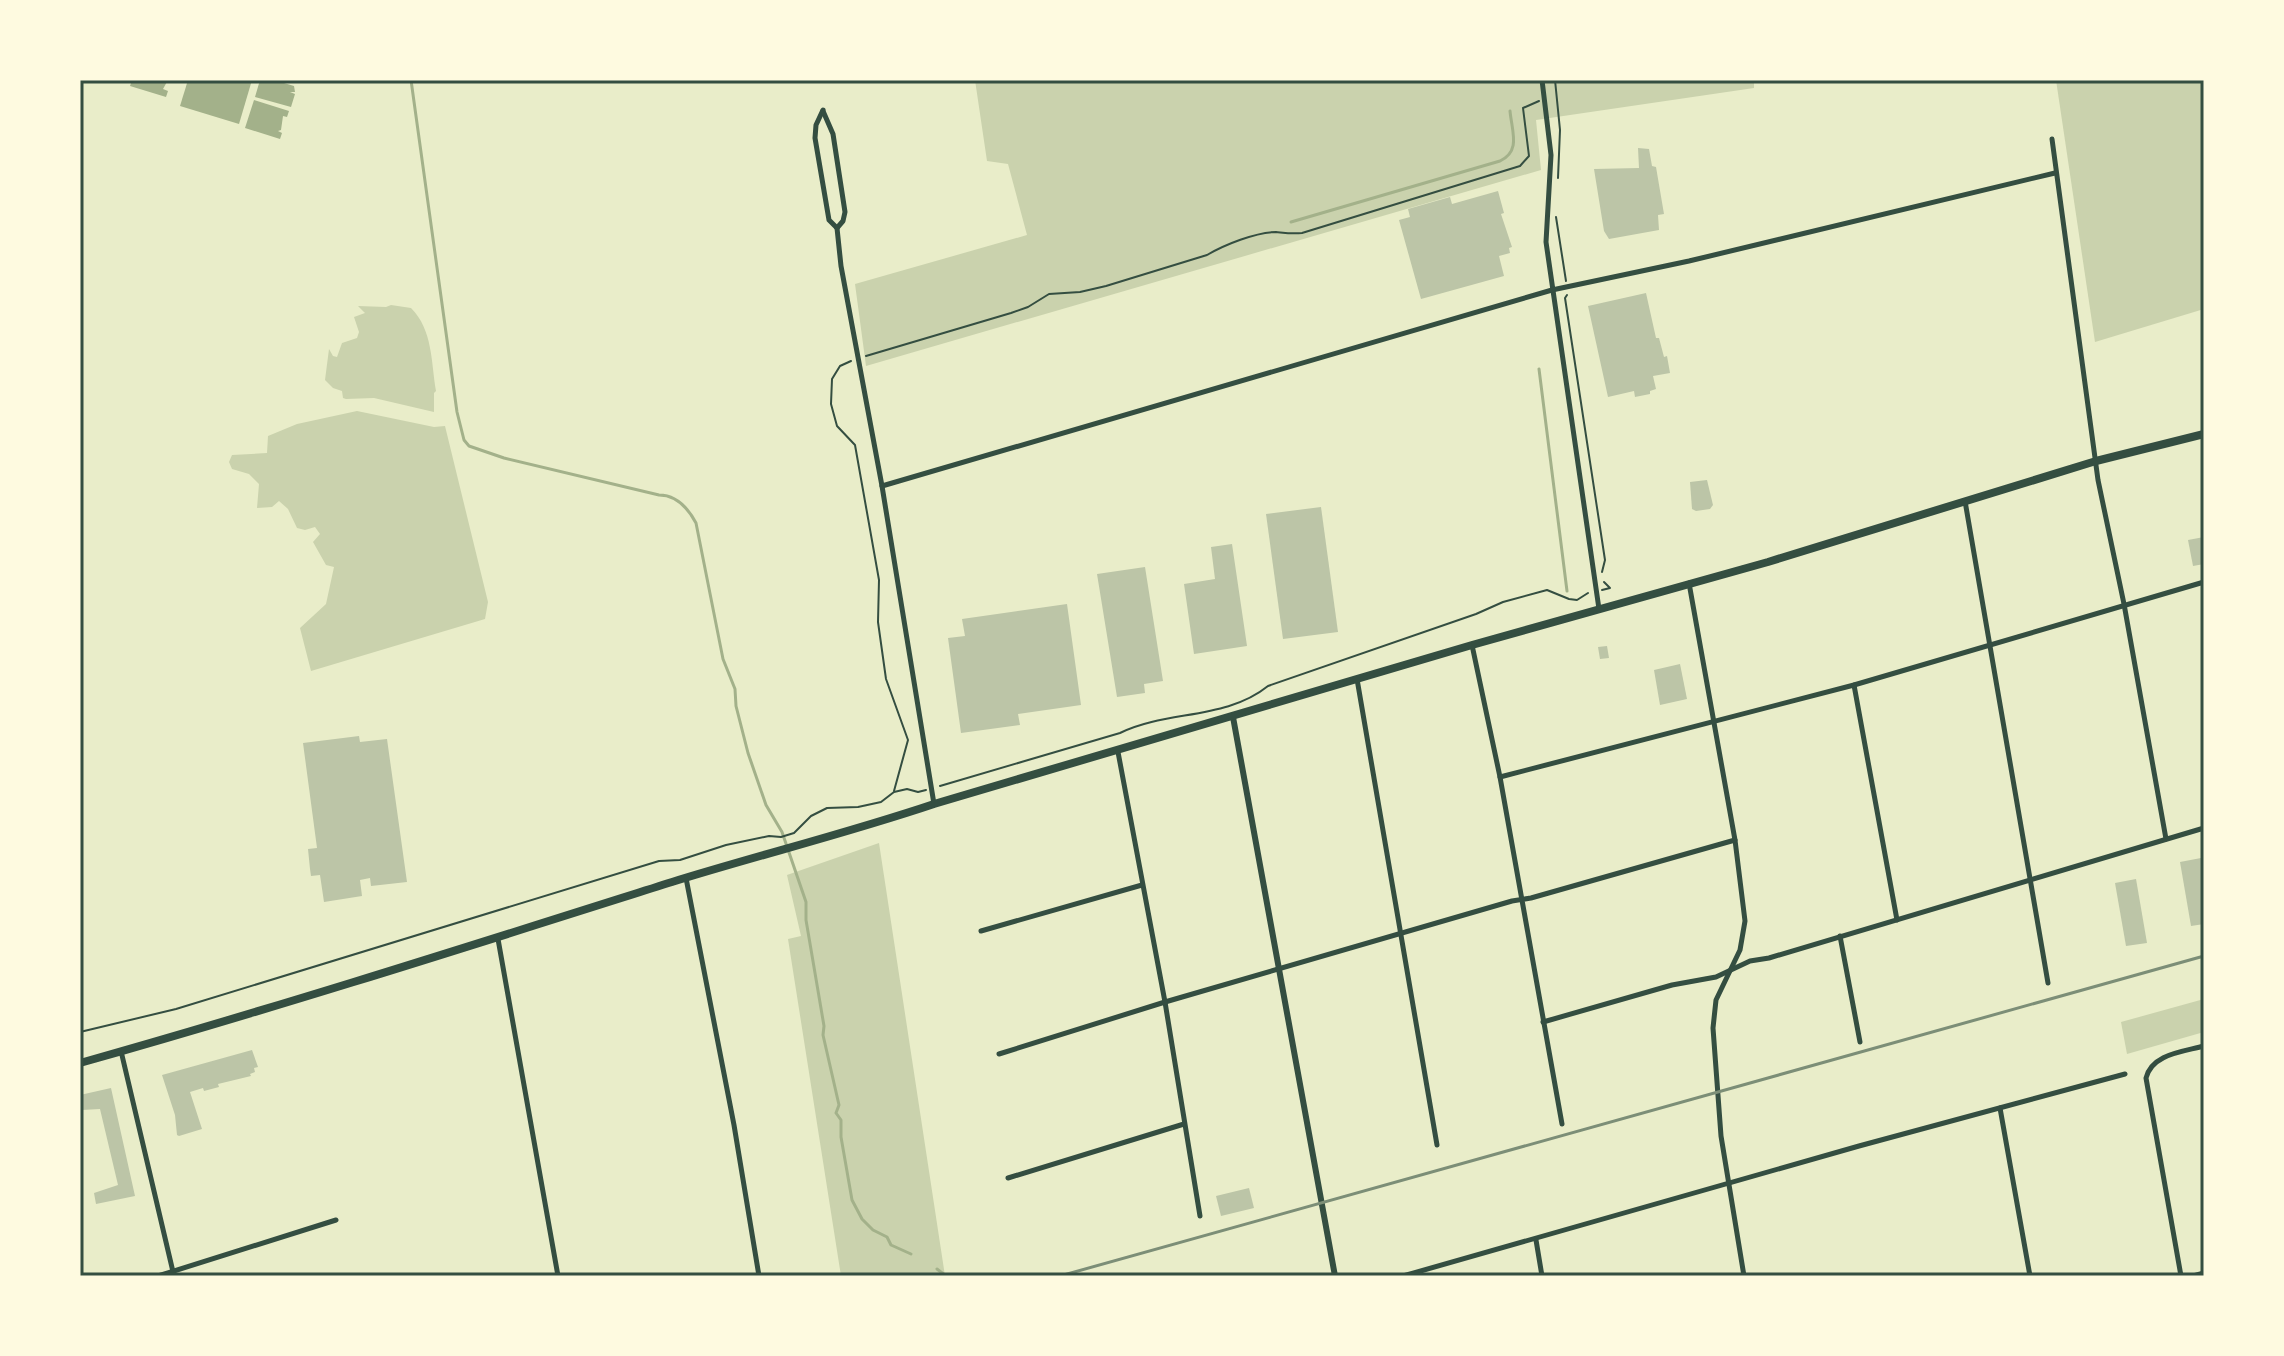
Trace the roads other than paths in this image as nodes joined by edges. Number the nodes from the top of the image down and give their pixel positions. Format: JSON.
{"nodes":[{"id":1,"x":1542,"y":80,"type":"edge"},
{"id":2,"x":2052,"y":139,"type":"dead end"},
{"id":3,"x":2055,"y":173,"type":"junction"},
{"id":4,"x":837,"y":228,"type":"junction"},
{"id":5,"x":1552,"y":290,"type":"junction"},
{"id":6,"x":2204,"y":434,"type":"edge"},
{"id":7,"x":2096,"y":461,"type":"junction"},
{"id":8,"x":882,"y":486,"type":"junction"},
{"id":9,"x":1965,"y":501,"type":"junction"},
{"id":10,"x":1689,"y":582,"type":"junction"},
{"id":11,"x":2204,"y":582,"type":"edge"},
{"id":12,"x":2124,"y":604,"type":"junction"},
{"id":13,"x":1599,"y":609,"type":"junction"},
{"id":14,"x":1472,"y":645,"type":"junction"},
{"id":15,"x":1991,"y":645,"type":"junction"},
{"id":16,"x":1357,"y":679,"type":"junction"},
{"id":17,"x":1854,"y":685,"type":"junction"},
{"id":18,"x":1233,"y":717,"type":"junction"},
{"id":19,"x":1712,"y":719,"type":"junction"},
{"id":20,"x":1118,"y":752,"type":"junction"},
{"id":21,"x":1500,"y":777,"type":"junction"},
{"id":22,"x":934,"y":804,"type":"junction"},
{"id":23,"x":2204,"y":828,"type":"edge"},
{"id":24,"x":2166,"y":839,"type":"junction"},
{"id":25,"x":1735,"y":840,"type":"junction"},
{"id":26,"x":686,"y":878,"type":"junction"},
{"id":27,"x":2031,"y":878,"type":"junction"},
{"id":28,"x":1142,"y":885,"type":"junction"},
{"id":29,"x":1521,"y":899,"type":"junction"},
{"id":30,"x":1897,"y":920,"type":"junction"},
{"id":31,"x":981,"y":931,"type":"dead end"},
{"id":32,"x":1399,"y":933,"type":"junction"},
{"id":33,"x":1840,"y":936,"type":"junction"},
{"id":34,"x":498,"y":939,"type":"junction"},
{"id":35,"x":1281,"y":970,"type":"junction"},
{"id":36,"x":1730,"y":972,"type":"junction"},
{"id":37,"x":2048,"y":983,"type":"dead end"},
{"id":38,"x":1165,"y":1002,"type":"junction"},
{"id":39,"x":1543,"y":1022,"type":"junction"},
{"id":40,"x":1860,"y":1042,"type":"dead end"},
{"id":41,"x":2204,"y":1046,"type":"edge"},
{"id":42,"x":121,"y":1051,"type":"junction"},
{"id":43,"x":999,"y":1054,"type":"dead end"},
{"id":44,"x":80,"y":1063,"type":"edge"},
{"id":45,"x":2125,"y":1074,"type":"dead end"},
{"id":46,"x":2000,"y":1107,"type":"junction"},
{"id":47,"x":1184,"y":1124,"type":"junction"},
{"id":48,"x":1562,"y":1124,"type":"dead end"},
{"id":49,"x":1437,"y":1145,"type":"dead end"},
{"id":50,"x":1008,"y":1178,"type":"dead end"},
{"id":51,"x":1728,"y":1184,"type":"junction"},
{"id":52,"x":1200,"y":1216,"type":"dead end"},
{"id":53,"x":336,"y":1220,"type":"dead end"},
{"id":54,"x":1536,"y":1240,"type":"junction"},
{"id":55,"x":173,"y":1273,"type":"edge"},
{"id":56,"x":2204,"y":1273,"type":"edge"},
{"id":57,"x":158,"y":1276,"type":"edge"},
{"id":58,"x":558,"y":1276,"type":"edge"},
{"id":59,"x":759,"y":1276,"type":"edge"},
{"id":60,"x":1335,"y":1276,"type":"edge"},
{"id":61,"x":1403,"y":1276,"type":"edge"},
{"id":62,"x":1542,"y":1276,"type":"edge"},
{"id":63,"x":1744,"y":1276,"type":"edge"},
{"id":64,"x":2030,"y":1276,"type":"edge"},
{"id":65,"x":2181,"y":1276,"type":"edge"},
{"id":66,"x":2193,"y":1276,"type":"edge"}],
"edges":[{"from":1,"to":5,"type":"street"},
{"from":2,"to":3,"type":"street"},
{"from":3,"to":5,"type":"street"},
{"from":3,"to":7,"type":"street"},
{"from":4,"to":4,"type":"street"},
{"from":4,"to":8,"type":"street"},
{"from":5,"to":8,"type":"street"},
{"from":5,"to":13,"type":"street"},
{"from":6,"to":7,"type":"main road"},
{"from":7,"to":9,"type":"main road"},
{"from":7,"to":12,"type":"street"},
{"from":8,"to":22,"type":"street"},
{"from":9,"to":10,"type":"main road"},
{"from":9,"to":15,"type":"street"},
{"from":10,"to":13,"type":"main road"},
{"from":10,"to":19,"type":"street"},
{"from":11,"to":12,"type":"street"},
{"from":12,"to":15,"type":"street"},
{"from":12,"to":24,"type":"street"},
{"from":13,"to":14,"type":"main road"},
{"from":14,"to":16,"type":"main road"},
{"from":14,"to":21,"type":"street"},
{"from":15,"to":17,"type":"street"},
{"from":15,"to":27,"type":"street"},
{"from":16,"to":18,"type":"main road"},
{"from":16,"to":32,"type":"street"},
{"from":17,"to":19,"type":"street"},
{"from":17,"to":30,"type":"street"},
{"from":18,"to":20,"type":"main road"},
{"from":18,"to":35,"type":"street"},
{"from":19,"to":21,"type":"street"},
{"from":19,"to":25,"type":"street"},
{"from":20,"to":22,"type":"main road"},
{"from":20,"to":28,"type":"street"},
{"from":21,"to":29,"type":"street"},
{"from":22,"to":26,"type":"main road"},
{"from":23,"to":24,"type":"street"},
{"from":24,"to":27,"type":"street"},
{"from":25,"to":29,"type":"street"},
{"from":25,"to":36,"type":"street"},
{"from":26,"to":34,"type":"main road"},
{"from":26,"to":59,"type":"street"},
{"from":27,"to":30,"type":"street"},
{"from":27,"to":37,"type":"street"},
{"from":28,"to":31,"type":"street"},
{"from":28,"to":38,"type":"street"},
{"from":29,"to":32,"type":"street"},
{"from":29,"to":39,"type":"street"},
{"from":30,"to":33,"type":"street"},
{"from":32,"to":35,"type":"street"},
{"from":32,"to":49,"type":"street"},
{"from":33,"to":36,"type":"street"},
{"from":33,"to":40,"type":"street"},
{"from":34,"to":42,"type":"main road"},
{"from":34,"to":58,"type":"street"},
{"from":35,"to":38,"type":"street"},
{"from":35,"to":60,"type":"street"},
{"from":36,"to":39,"type":"street"},
{"from":36,"to":51,"type":"street"},
{"from":38,"to":43,"type":"street"},
{"from":38,"to":47,"type":"street"},
{"from":39,"to":48,"type":"street"},
{"from":41,"to":65,"type":"street"},
{"from":42,"to":44,"type":"main road"},
{"from":42,"to":55,"type":"street"},
{"from":45,"to":46,"type":"street"},
{"from":46,"to":51,"type":"street"},
{"from":46,"to":64,"type":"street"},
{"from":47,"to":50,"type":"street"},
{"from":47,"to":52,"type":"street"},
{"from":51,"to":54,"type":"street"},
{"from":51,"to":63,"type":"street"},
{"from":53,"to":55,"type":"street"},
{"from":54,"to":61,"type":"street"},
{"from":54,"to":62,"type":"street"},
{"from":55,"to":57,"type":"street"},
{"from":56,"to":66,"type":"street"}]}
